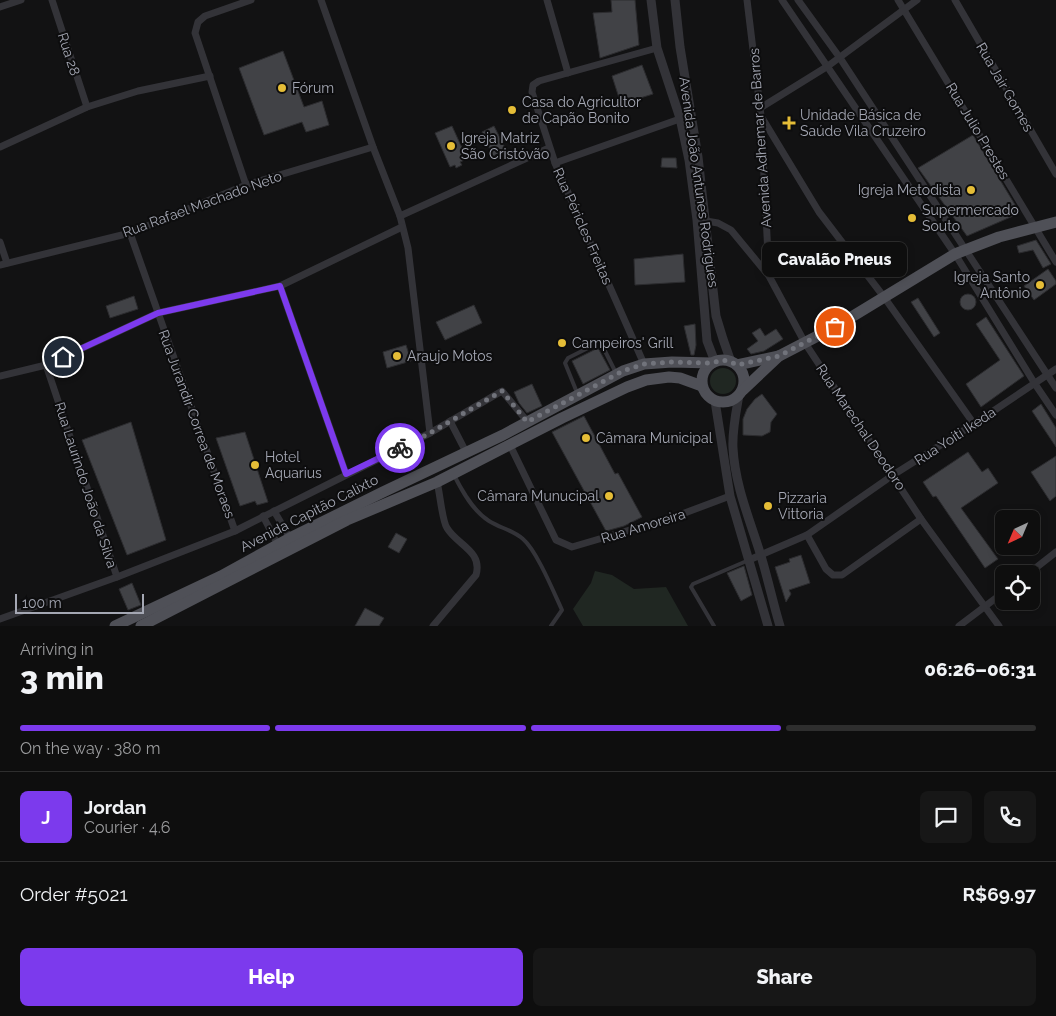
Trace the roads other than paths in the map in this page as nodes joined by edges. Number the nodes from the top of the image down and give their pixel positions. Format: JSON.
{"nodes":[{"id":1,"x":21,"y":0,"type":"edge"},
{"id":2,"x":52,"y":0,"type":"edge"},
{"id":3,"x":251,"y":0,"type":"edge"},
{"id":4,"x":321,"y":0,"type":"edge"},
{"id":5,"x":547,"y":0,"type":"edge"},
{"id":6,"x":651,"y":0,"type":"edge"},
{"id":7,"x":675,"y":0,"type":"edge"},
{"id":8,"x":747,"y":0,"type":"edge"},
{"id":9,"x":782,"y":0,"type":"edge"},
{"id":10,"x":798,"y":0,"type":"edge"},
{"id":11,"x":898,"y":0,"type":"edge"},
{"id":12,"x":917,"y":0,"type":"edge"},
{"id":13,"x":955,"y":0,"type":"edge"},
{"id":14,"x":0,"y":7,"type":"edge"},
{"id":15,"x":904,"y":10,"type":"junction"},
{"id":16,"x":657,"y":48,"type":"junction"},
{"id":17,"x":840,"y":58,"type":"junction"},
{"id":18,"x":828,"y":66,"type":"junction"},
{"id":19,"x":568,"y":73,"type":"junction"},
{"id":20,"x":210,"y":76,"type":"junction"},
{"id":21,"x":87,"y":107,"type":"junction"},
{"id":22,"x":761,"y":112,"type":"junction"},
{"id":23,"x":691,"y":116,"type":"junction"},
{"id":24,"x":680,"y":118,"type":"junction"},
{"id":25,"x":897,"y":145,"type":"junction"},
{"id":26,"x":0,"y":147,"type":"edge"},
{"id":27,"x":373,"y":147,"type":"junction"},
{"id":28,"x":549,"y":148,"type":"junction"},
{"id":29,"x":886,"y":151,"type":"junction"},
{"id":30,"x":556,"y":163,"type":"junction"},
{"id":31,"x":1056,"y":174,"type":"edge"},
{"id":32,"x":246,"y":185,"type":"junction"},
{"id":33,"x":400,"y":216,"type":"junction"},
{"id":34,"x":702,"y":220,"type":"junction"},
{"id":35,"x":1056,"y":222,"type":"edge"},
{"id":36,"x":402,"y":227,"type":"junction"},
{"id":37,"x":1036,"y":227,"type":"junction"},
{"id":38,"x":130,"y":233,"type":"junction"},
{"id":39,"x":0,"y":242,"type":"edge"},
{"id":40,"x":959,"y":251,"type":"junction"},
{"id":41,"x":1056,"y":262,"type":"edge"},
{"id":42,"x":3,"y":264,"type":"edge"},
{"id":43,"x":769,"y":276,"type":"junction"},
{"id":44,"x":280,"y":286,"type":"junction"},
{"id":45,"x":884,"y":297,"type":"junction"},
{"id":46,"x":158,"y":313,"type":"junction"},
{"id":47,"x":805,"y":343,"type":"junction"},
{"id":48,"x":779,"y":356,"type":"junction"},
{"id":49,"x":713,"y":362,"type":"junction"},
{"id":50,"x":734,"y":363,"type":"junction"},
{"id":51,"x":644,"y":364,"type":"junction"},
{"id":52,"x":46,"y":365,"type":"junction"},
{"id":53,"x":1056,"y":369,"type":"edge"},
{"id":54,"x":616,"y":375,"type":"junction"},
{"id":55,"x":1048,"y":375,"type":"junction"},
{"id":56,"x":0,"y":376,"type":"edge"},
{"id":57,"x":1035,"y":384,"type":"junction"},
{"id":58,"x":702,"y":386,"type":"junction"},
{"id":59,"x":1056,"y":388,"type":"edge"},
{"id":60,"x":741,"y":392,"type":"junction"},
{"id":61,"x":578,"y":395,"type":"junction"},
{"id":62,"x":715,"y":401,"type":"junction"},
{"id":63,"x":1056,"y":415,"type":"edge"},
{"id":64,"x":450,"y":421,"type":"junction"},
{"id":65,"x":527,"y":422,"type":"junction"},
{"id":66,"x":974,"y":424,"type":"junction"},
{"id":67,"x":430,"y":433,"type":"junction"},
{"id":68,"x":510,"y":445,"type":"junction"},
{"id":69,"x":466,"y":452,"type":"junction"},
{"id":70,"x":736,"y":468,"type":"junction"},
{"id":71,"x":725,"y":470,"type":"junction"},
{"id":72,"x":453,"y":473,"type":"junction"},
{"id":73,"x":346,"y":474,"type":"junction"},
{"id":74,"x":893,"y":476,"type":"junction"},
{"id":75,"x":437,"y":482,"type":"junction"},
{"id":76,"x":730,"y":496,"type":"junction"},
{"id":77,"x":274,"y":511,"type":"junction"},
{"id":78,"x":263,"y":516,"type":"junction"},
{"id":79,"x":921,"y":519,"type":"junction"},
{"id":80,"x":235,"y":531,"type":"junction"},
{"id":81,"x":807,"y":535,"type":"junction"},
{"id":82,"x":290,"y":538,"type":"junction"},
{"id":83,"x":278,"y":545,"type":"junction"},
{"id":84,"x":1056,"y":552,"type":"edge"},
{"id":85,"x":761,"y":556,"type":"junction"},
{"id":86,"x":749,"y":560,"type":"junction"},
{"id":87,"x":1039,"y":565,"type":"edge"},
{"id":88,"x":117,"y":577,"type":"junction"},
{"id":89,"x":995,"y":599,"type":"edge"},
{"id":90,"x":986,"y":606,"type":"junction"},
{"id":91,"x":0,"y":619,"type":"edge"},
{"id":92,"x":114,"y":626,"type":"edge"},
{"id":93,"x":141,"y":626,"type":"edge"},
{"id":94,"x":433,"y":626,"type":"edge"},
{"id":95,"x":551,"y":626,"type":"edge"},
{"id":96,"x":714,"y":626,"type":"edge"},
{"id":97,"x":768,"y":626,"type":"edge"},
{"id":98,"x":780,"y":626,"type":"edge"},
{"id":99,"x":959,"y":626,"type":"edge"},
{"id":100,"x":999,"y":626,"type":"edge"}],
"edges":[{"from":1,"to":14,"type":"street"},
{"from":2,"to":21,"type":"street","name":"Rua 28"},
{"from":3,"to":20,"type":"street"},
{"from":4,"to":27,"type":"street"},
{"from":5,"to":19,"type":"street"},
{"from":6,"to":16,"type":"street","name":"Avenida João Antunes Rodrigues"},
{"from":7,"to":23,"type":"street","name":"Avenida João Antunes Rodrigues"},
{"from":8,"to":22,"type":"street","name":"Avenida Adhemar de Barros"},
{"from":9,"to":18,"type":"street"},
{"from":10,"to":17,"type":"street"},
{"from":11,"to":15,"type":"street","name":"Rua Julio Prestes"},
{"from":12,"to":15,"type":"street"},
{"from":13,"to":31,"type":"street","name":"Rua Jair Gomes"},
{"from":15,"to":17,"type":"street"},
{"from":15,"to":37,"type":"street","name":"Rua Julio Prestes"},
{"from":16,"to":19,"type":"street"},
{"from":16,"to":24,"type":"street","name":"Avenida João Antunes Rodrigues"},
{"from":17,"to":18,"type":"street"},
{"from":17,"to":25,"type":"street"},
{"from":18,"to":22,"type":"street"},
{"from":18,"to":29,"type":"street"},
{"from":19,"to":28,"type":"street","name":"Rua Péricles Freitas"},
{"from":20,"to":21,"type":"street"},
{"from":20,"to":32,"type":"street"},
{"from":21,"to":26,"type":"street"},
{"from":22,"to":43,"type":"street","name":"Avenida Adhemar de Barros"},
{"from":22,"to":45,"type":"street"},
{"from":23,"to":24,"type":"street"},
{"from":23,"to":34,"type":"street","name":"Avenida João Antunes Rodrigues"},
{"from":24,"to":30,"type":"street"},
{"from":24,"to":34,"type":"street","name":"Avenida João Antunes Rodrigues"},
{"from":25,"to":29,"type":"street"},
{"from":25,"to":40,"type":"street"},
{"from":27,"to":32,"type":"street","name":"Rua Rafael Machado Neto"},
{"from":27,"to":33,"type":"street"},
{"from":28,"to":30,"type":"street","name":"Rua Péricles Freitas"},
{"from":28,"to":33,"type":"street"},
{"from":29,"to":40,"type":"street"},
{"from":30,"to":51,"type":"street","name":"Rua Péricles Freitas"},
{"from":32,"to":38,"type":"street","name":"Rua Rafael Machado Neto"},
{"from":33,"to":36,"type":"street"},
{"from":34,"to":43,"type":"street","name":"Rua Marechal Deodoro"},
{"from":34,"to":49,"type":"street","name":"Avenida João Antunes Rodrigues"},
{"from":34,"to":50,"type":"street","name":"Avenida João Antunes Rodrigues"},
{"from":35,"to":37,"type":"main road"},
{"from":36,"to":44,"type":"street"},
{"from":36,"to":67,"type":"street"},
{"from":37,"to":40,"type":"main road"},
{"from":37,"to":41,"type":"street","name":"Rua Julio Prestes"},
{"from":38,"to":42,"type":"street","name":"Rua Rafael Machado Neto"},
{"from":38,"to":46,"type":"street","name":"Rua Jurandir Correa de Moraes"},
{"from":39,"to":42,"type":"street"},
{"from":40,"to":45,"type":"main road"},
{"from":40,"to":55,"type":"street"},
{"from":40,"to":57,"type":"street"},
{"from":43,"to":47,"type":"street","name":"Rua Marechal Deodoro"},
{"from":44,"to":46,"type":"street"},
{"from":44,"to":73,"type":"street"},
{"from":45,"to":47,"type":"main road"},
{"from":45,"to":66,"type":"street"},
{"from":46,"to":52,"type":"street"},
{"from":46,"to":80,"type":"street","name":"Rua Jurandir Correa de Moraes"},
{"from":47,"to":48,"type":"main road"},
{"from":47,"to":74,"type":"street","name":"Rua Marechal Deodoro"},
{"from":48,"to":50,"type":"main road"},
{"from":48,"to":60,"type":"main road"},
{"from":49,"to":50,"type":"main road"},
{"from":49,"to":51,"type":"main road","name":"Avenida Capitão Calixto"},
{"from":49,"to":58,"type":"main road"},
{"from":50,"to":60,"type":"main road"},
{"from":51,"to":54,"type":"main road","name":"Avenida Capitão Calixto"},
{"from":52,"to":56,"type":"street"},
{"from":52,"to":88,"type":"street","name":"Rua Laurindo João da Silva"},
{"from":53,"to":55,"type":"street","name":"Rua Yoiti Ikeda"},
{"from":54,"to":61,"type":"main road","name":"Avenida Capitão Calixto"},
{"from":54,"to":61,"type":"lane"},
{"from":55,"to":57,"type":"street","name":"Rua Yoiti Ikeda"},
{"from":55,"to":59,"type":"street"},
{"from":57,"to":63,"type":"street"},
{"from":57,"to":66,"type":"street","name":"Rua Yoiti Ikeda"},
{"from":58,"to":62,"type":"main road"},
{"from":58,"to":68,"type":"main road","name":"Avenida Capitão Calixto"},
{"from":60,"to":62,"type":"main road"},
{"from":60,"to":70,"type":"street"},
{"from":61,"to":65,"type":"main road","name":"Avenida Capitão Calixto"},
{"from":62,"to":71,"type":"street"},
{"from":64,"to":65,"type":"street"},
{"from":64,"to":67,"type":"street"},
{"from":64,"to":69,"type":"street"},
{"from":65,"to":69,"type":"main road","name":"Avenida Capitão Calixto"},
{"from":66,"to":74,"type":"street","name":"Rua Yoiti Ikeda"},
{"from":67,"to":73,"type":"street"},
{"from":68,"to":72,"type":"main road","name":"Avenida Capitão Calixto"},
{"from":68,"to":76,"type":"street","name":"Rua Amoreira"},
{"from":69,"to":82,"type":"main road","name":"Avenida Capitão Calixto"},
{"from":70,"to":71,"type":"street"},
{"from":70,"to":85,"type":"street"},
{"from":71,"to":76,"type":"street"},
{"from":72,"to":75,"type":"main road","name":"Avenida Capitão Calixto"},
{"from":72,"to":95,"type":"lane"},
{"from":73,"to":77,"type":"street"},
{"from":74,"to":79,"type":"street","name":"Rua Marechal Deodoro"},
{"from":74,"to":81,"type":"street","name":"Rua Yoiti Ikeda"},
{"from":75,"to":93,"type":"main road","name":"Avenida Capitão Calixto"},
{"from":75,"to":94,"type":"street"},
{"from":76,"to":86,"type":"street"},
{"from":77,"to":78,"type":"street"},
{"from":77,"to":82,"type":"street"},
{"from":78,"to":80,"type":"street"},
{"from":78,"to":83,"type":"street"},
{"from":79,"to":81,"type":"street"},
{"from":79,"to":90,"type":"street","name":"Rua Marechal Deodoro"},
{"from":80,"to":88,"type":"street"},
{"from":81,"to":85,"type":"street","name":"Rua Yoiti Ikeda"},
{"from":82,"to":83,"type":"main road","name":"Avenida Capitão Calixto"},
{"from":83,"to":92,"type":"main road","name":"Avenida Capitão Calixto"},
{"from":84,"to":87,"type":"street"},
{"from":85,"to":86,"type":"street","name":"Rua Yoiti Ikeda"},
{"from":85,"to":98,"type":"street"},
{"from":86,"to":96,"type":"lane"},
{"from":86,"to":97,"type":"street"},
{"from":88,"to":91,"type":"street"},
{"from":89,"to":90,"type":"street"},
{"from":90,"to":99,"type":"street"},
{"from":90,"to":100,"type":"street","name":"Rua Marechal Deodoro"}]}
